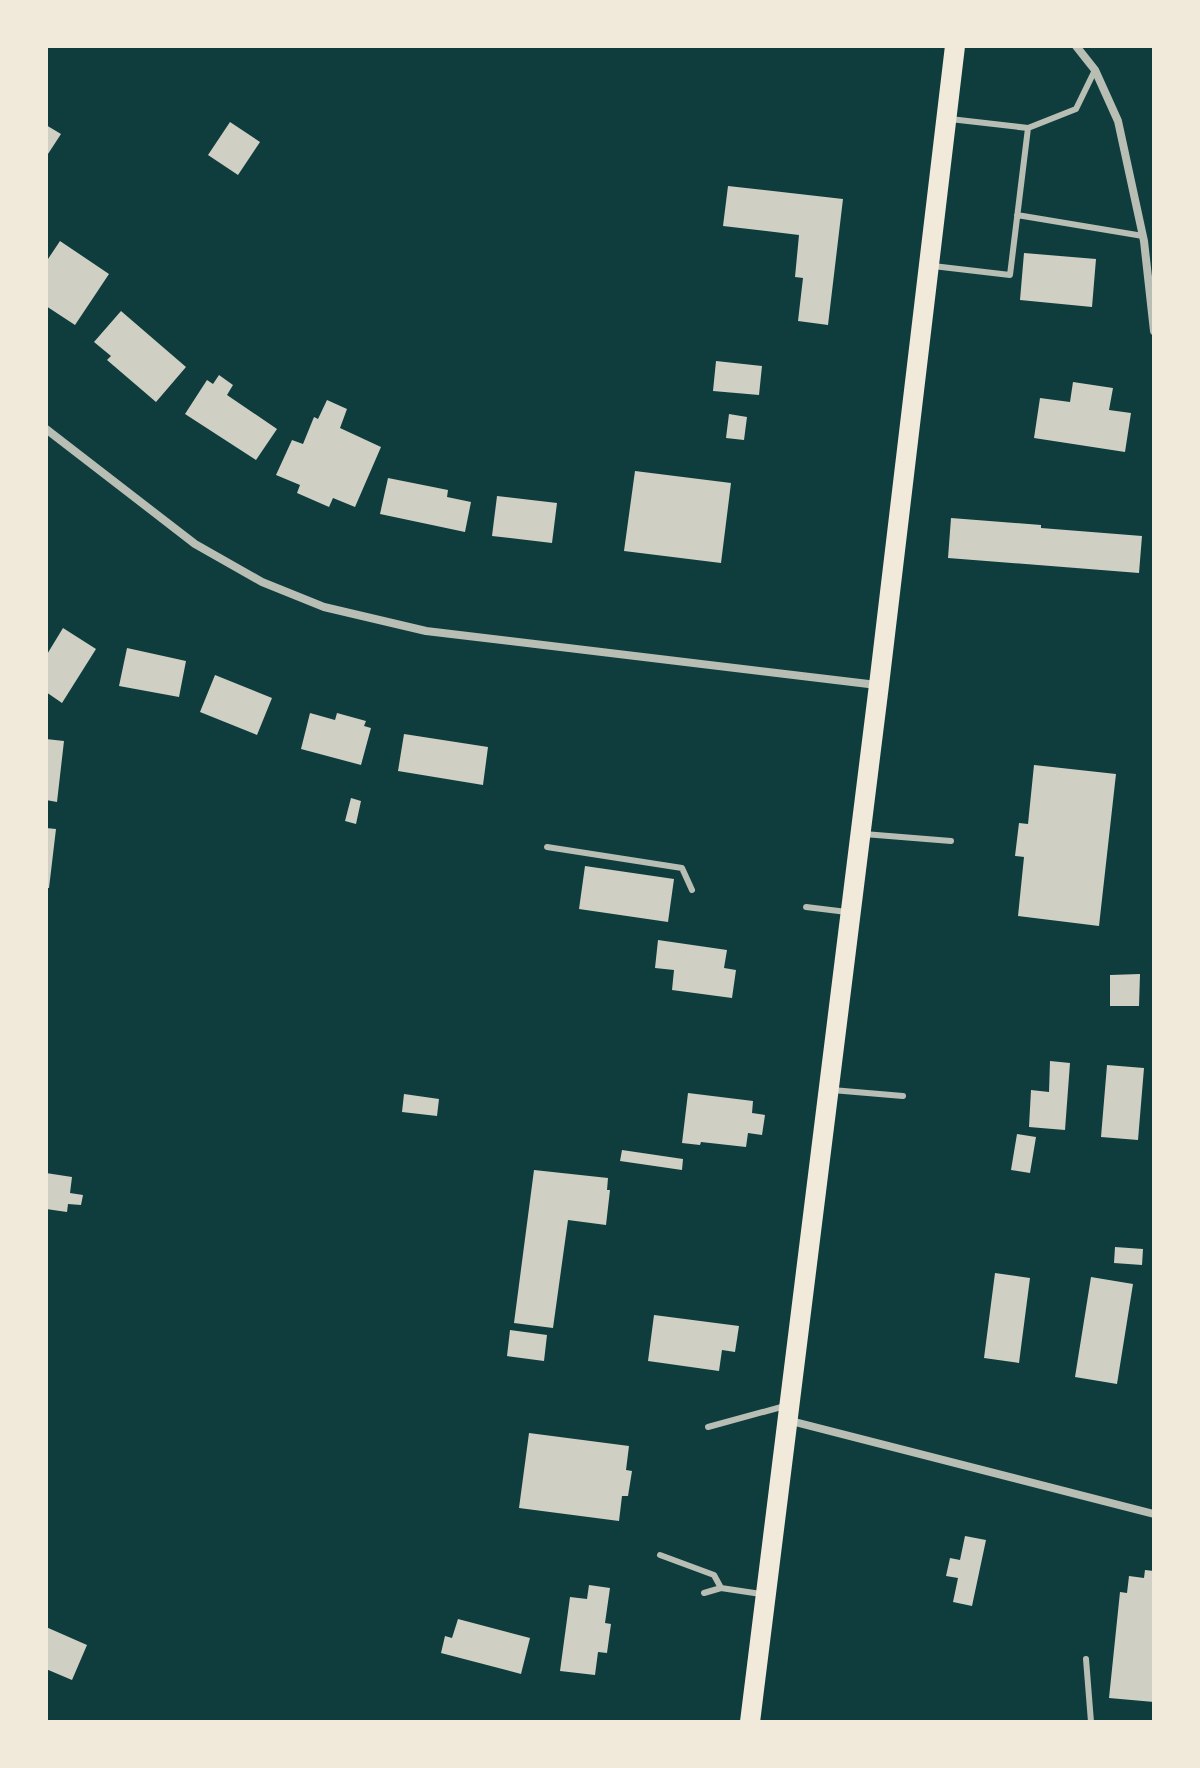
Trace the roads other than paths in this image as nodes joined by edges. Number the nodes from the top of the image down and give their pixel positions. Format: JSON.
{"nodes":[{"id":1,"x":955,"y":46,"type":"edge"},
{"id":2,"x":1076,"y":46,"type":"edge"},
{"id":3,"x":1095,"y":70,"type":"junction"},
{"id":4,"x":947,"y":118,"type":"junction"},
{"id":5,"x":1028,"y":128,"type":"junction"},
{"id":6,"x":1017,"y":215,"type":"junction"},
{"id":7,"x":1143,"y":236,"type":"junction"},
{"id":8,"x":929,"y":266,"type":"junction"},
{"id":9,"x":1154,"y":331,"type":"edge"},
{"id":10,"x":46,"y":429,"type":"edge"},
{"id":11,"x":879,"y":685,"type":"junction"},
{"id":12,"x":860,"y":834,"type":"junction"},
{"id":13,"x":951,"y":841,"type":"dead end"},
{"id":14,"x":547,"y":847,"type":"dead end"},
{"id":15,"x":692,"y":890,"type":"dead end"},
{"id":16,"x":806,"y":907,"type":"dead end"},
{"id":17,"x":850,"y":913,"type":"junction"},
{"id":18,"x":828,"y":1090,"type":"junction"},
{"id":19,"x":903,"y":1096,"type":"dead end"},
{"id":20,"x":788,"y":1412,"type":"junction"},
{"id":21,"x":708,"y":1427,"type":"dead end"},
{"id":22,"x":1154,"y":1514,"type":"edge"},
{"id":23,"x":660,"y":1555,"type":"dead end"},
{"id":24,"x":721,"y":1588,"type":"junction"},
{"id":25,"x":704,"y":1593,"type":"dead end"},
{"id":26,"x":765,"y":1594,"type":"junction"},
{"id":27,"x":1086,"y":1659,"type":"dead end"},
{"id":28,"x":750,"y":1722,"type":"edge"},
{"id":29,"x":1091,"y":1722,"type":"edge"}],
"edges":[{"from":1,"to":4,"type":"main road"},
{"from":2,"to":3,"type":"street"},
{"from":3,"to":5,"type":"lane"},
{"from":3,"to":7,"type":"street"},
{"from":4,"to":5,"type":"lane"},
{"from":4,"to":8,"type":"main road"},
{"from":5,"to":6,"type":"lane"},
{"from":6,"to":7,"type":"lane"},
{"from":6,"to":8,"type":"lane"},
{"from":7,"to":9,"type":"street"},
{"from":8,"to":11,"type":"main road"},
{"from":10,"to":11,"type":"street"},
{"from":11,"to":12,"type":"main road"},
{"from":12,"to":13,"type":"lane"},
{"from":12,"to":17,"type":"main road"},
{"from":14,"to":15,"type":"lane"},
{"from":16,"to":17,"type":"lane"},
{"from":17,"to":18,"type":"main road"},
{"from":18,"to":19,"type":"lane"},
{"from":18,"to":20,"type":"main road"},
{"from":20,"to":21,"type":"lane"},
{"from":20,"to":22,"type":"street"},
{"from":20,"to":26,"type":"main road"},
{"from":23,"to":24,"type":"lane"},
{"from":24,"to":25,"type":"lane"},
{"from":24,"to":26,"type":"lane"},
{"from":26,"to":28,"type":"main road"},
{"from":27,"to":29,"type":"lane"}]}
